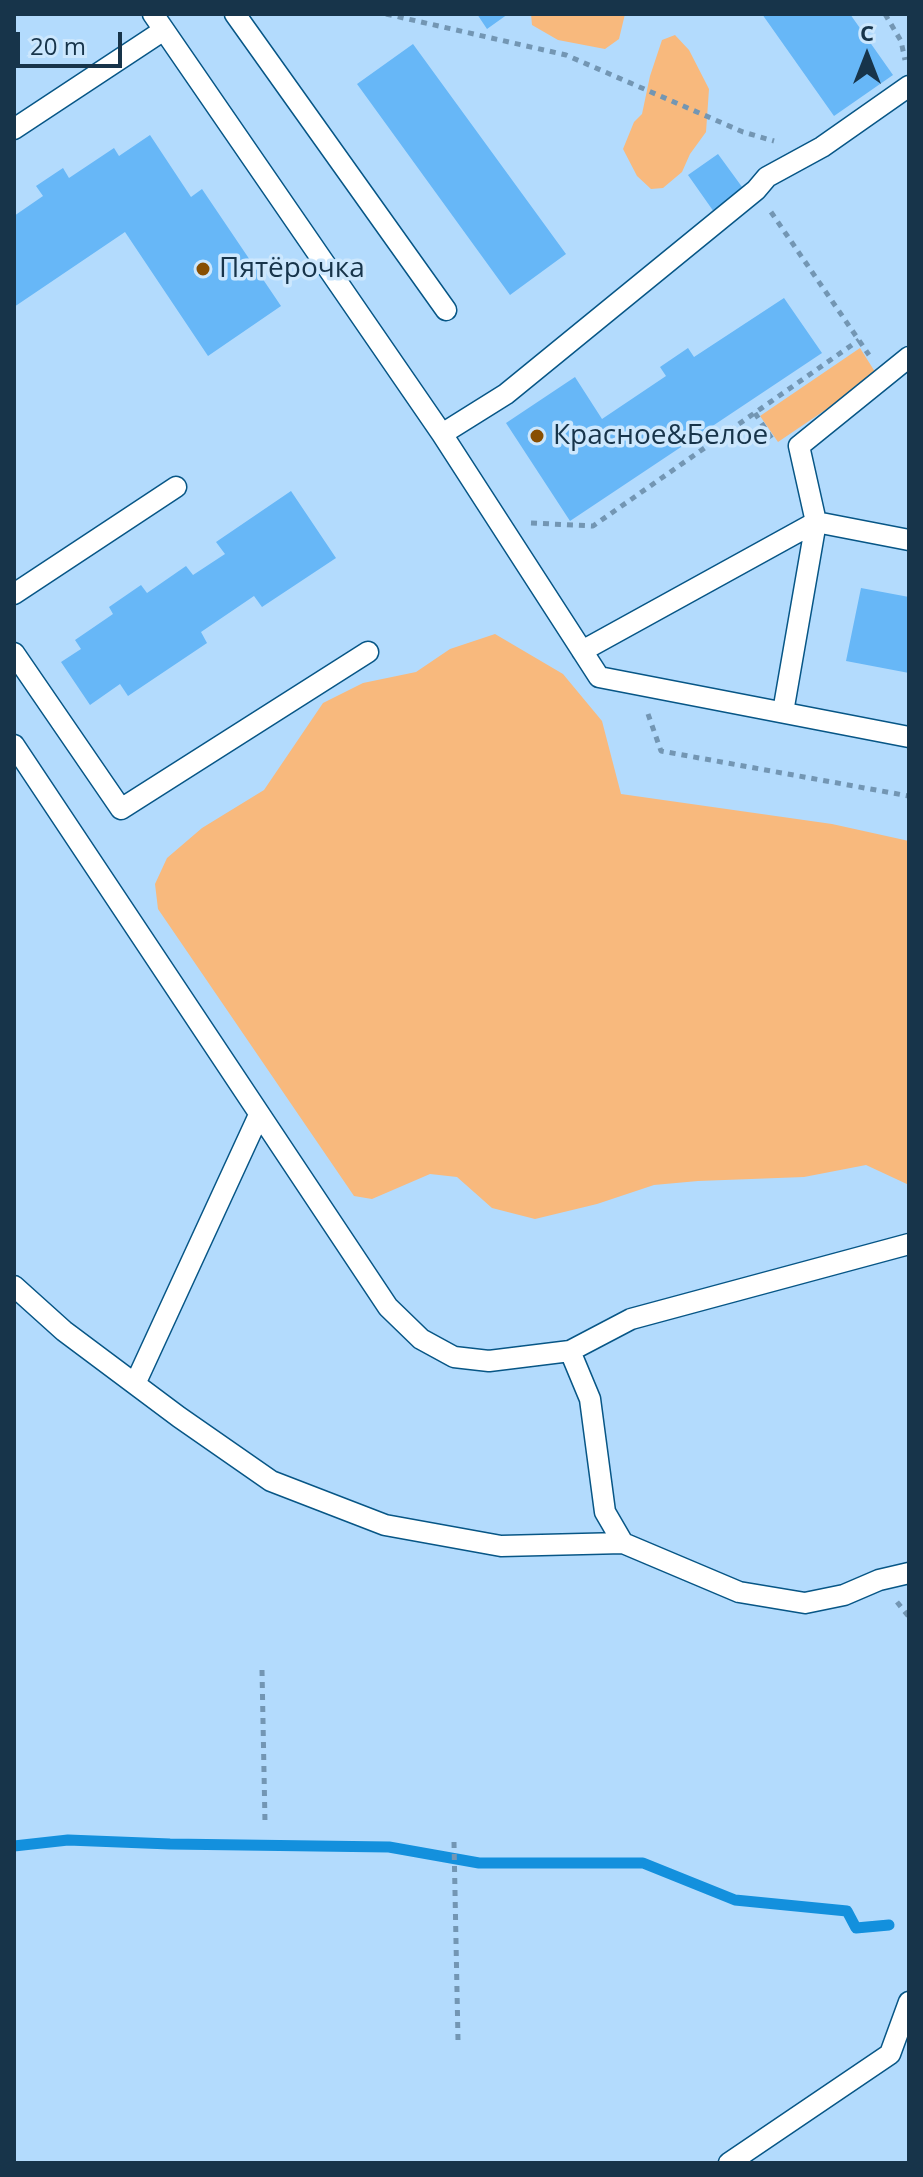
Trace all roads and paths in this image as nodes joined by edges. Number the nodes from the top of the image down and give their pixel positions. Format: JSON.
{"nodes":[{"id":1,"x":235,"y":14,"type":"edge"},
{"id":2,"x":386,"y":14,"type":"edge"},
{"id":3,"x":885,"y":14,"type":"edge"},
{"id":4,"x":159,"y":22,"type":"edge"},
{"id":5,"x":906,"y":64,"type":"dead end"},
{"id":6,"x":909,"y":86,"type":"edge"},
{"id":7,"x":14,"y":129,"type":"edge"},
{"id":8,"x":822,"y":147,"type":"junction"},
{"id":9,"x":756,"y":190,"type":"junction"},
{"id":10,"x":446,"y":310,"type":"dead end"},
{"id":11,"x":859,"y":340,"type":"junction"},
{"id":12,"x":909,"y":357,"type":"edge"},
{"id":13,"x":884,"y":380,"type":"junction"},
{"id":14,"x":442,"y":434,"type":"junction"},
{"id":15,"x":176,"y":487,"type":"dead end"},
{"id":16,"x":499,"y":521,"type":"junction"},
{"id":17,"x":816,"y":522,"type":"junction"},
{"id":18,"x":909,"y":540,"type":"edge"},
{"id":19,"x":14,"y":594,"type":"edge"},
{"id":20,"x":582,"y":651,"type":"junction"},
{"id":21,"x":368,"y":652,"type":"dead end"},
{"id":22,"x":14,"y":653,"type":"edge"},
{"id":23,"x":638,"y":684,"type":"junction"},
{"id":24,"x":783,"y":712,"type":"junction"},
{"id":25,"x":909,"y":737,"type":"edge"},
{"id":26,"x":14,"y":745,"type":"edge"},
{"id":27,"x":909,"y":796,"type":"edge"},
{"id":28,"x":259,"y":1115,"type":"junction"},
{"id":29,"x":909,"y":1244,"type":"edge"},
{"id":30,"x":14,"y":1286,"type":"edge"},
{"id":31,"x":570,"y":1351,"type":"junction"},
{"id":32,"x":135,"y":1384,"type":"junction"},
{"id":33,"x":623,"y":1543,"type":"junction"},
{"id":34,"x":909,"y":1573,"type":"edge"},
{"id":35,"x":262,"y":1670,"type":"dead end"},
{"id":36,"x":265,"y":1822,"type":"dead end"},
{"id":37,"x":454,"y":1842,"type":"dead end"},
{"id":38,"x":909,"y":2002,"type":"edge"},
{"id":39,"x":458,"y":2040,"type":"dead end"},
{"id":40,"x":729,"y":2163,"type":"edge"}],
"edges":[{"from":1,"to":10,"type":"lane"},
{"from":2,"to":8,"type":"path"},
{"from":3,"to":5,"type":"path"},
{"from":4,"to":7,"type":"lane"},
{"from":4,"to":14,"type":"lane"},
{"from":6,"to":8,"type":"lane"},
{"from":8,"to":9,"type":"lane"},
{"from":9,"to":11,"type":"path"},
{"from":9,"to":14,"type":"lane"},
{"from":11,"to":13,"type":"path"},
{"from":11,"to":16,"type":"path"},
{"from":12,"to":13,"type":"lane"},
{"from":13,"to":17,"type":"lane"},
{"from":14,"to":16,"type":"lane"},
{"from":15,"to":19,"type":"lane"},
{"from":16,"to":20,"type":"lane"},
{"from":17,"to":18,"type":"lane"},
{"from":17,"to":20,"type":"lane"},
{"from":17,"to":24,"type":"lane"},
{"from":20,"to":23,"type":"lane"},
{"from":21,"to":22,"type":"lane"},
{"from":23,"to":24,"type":"lane"},
{"from":23,"to":27,"type":"path"},
{"from":24,"to":25,"type":"lane"},
{"from":26,"to":28,"type":"lane"},
{"from":28,"to":31,"type":"lane"},
{"from":28,"to":32,"type":"lane"},
{"from":29,"to":31,"type":"lane"},
{"from":30,"to":32,"type":"lane"},
{"from":31,"to":33,"type":"lane"},
{"from":32,"to":33,"type":"lane"},
{"from":33,"to":34,"type":"lane"},
{"from":35,"to":36,"type":"path"},
{"from":37,"to":39,"type":"path"},
{"from":38,"to":40,"type":"lane"}]}
